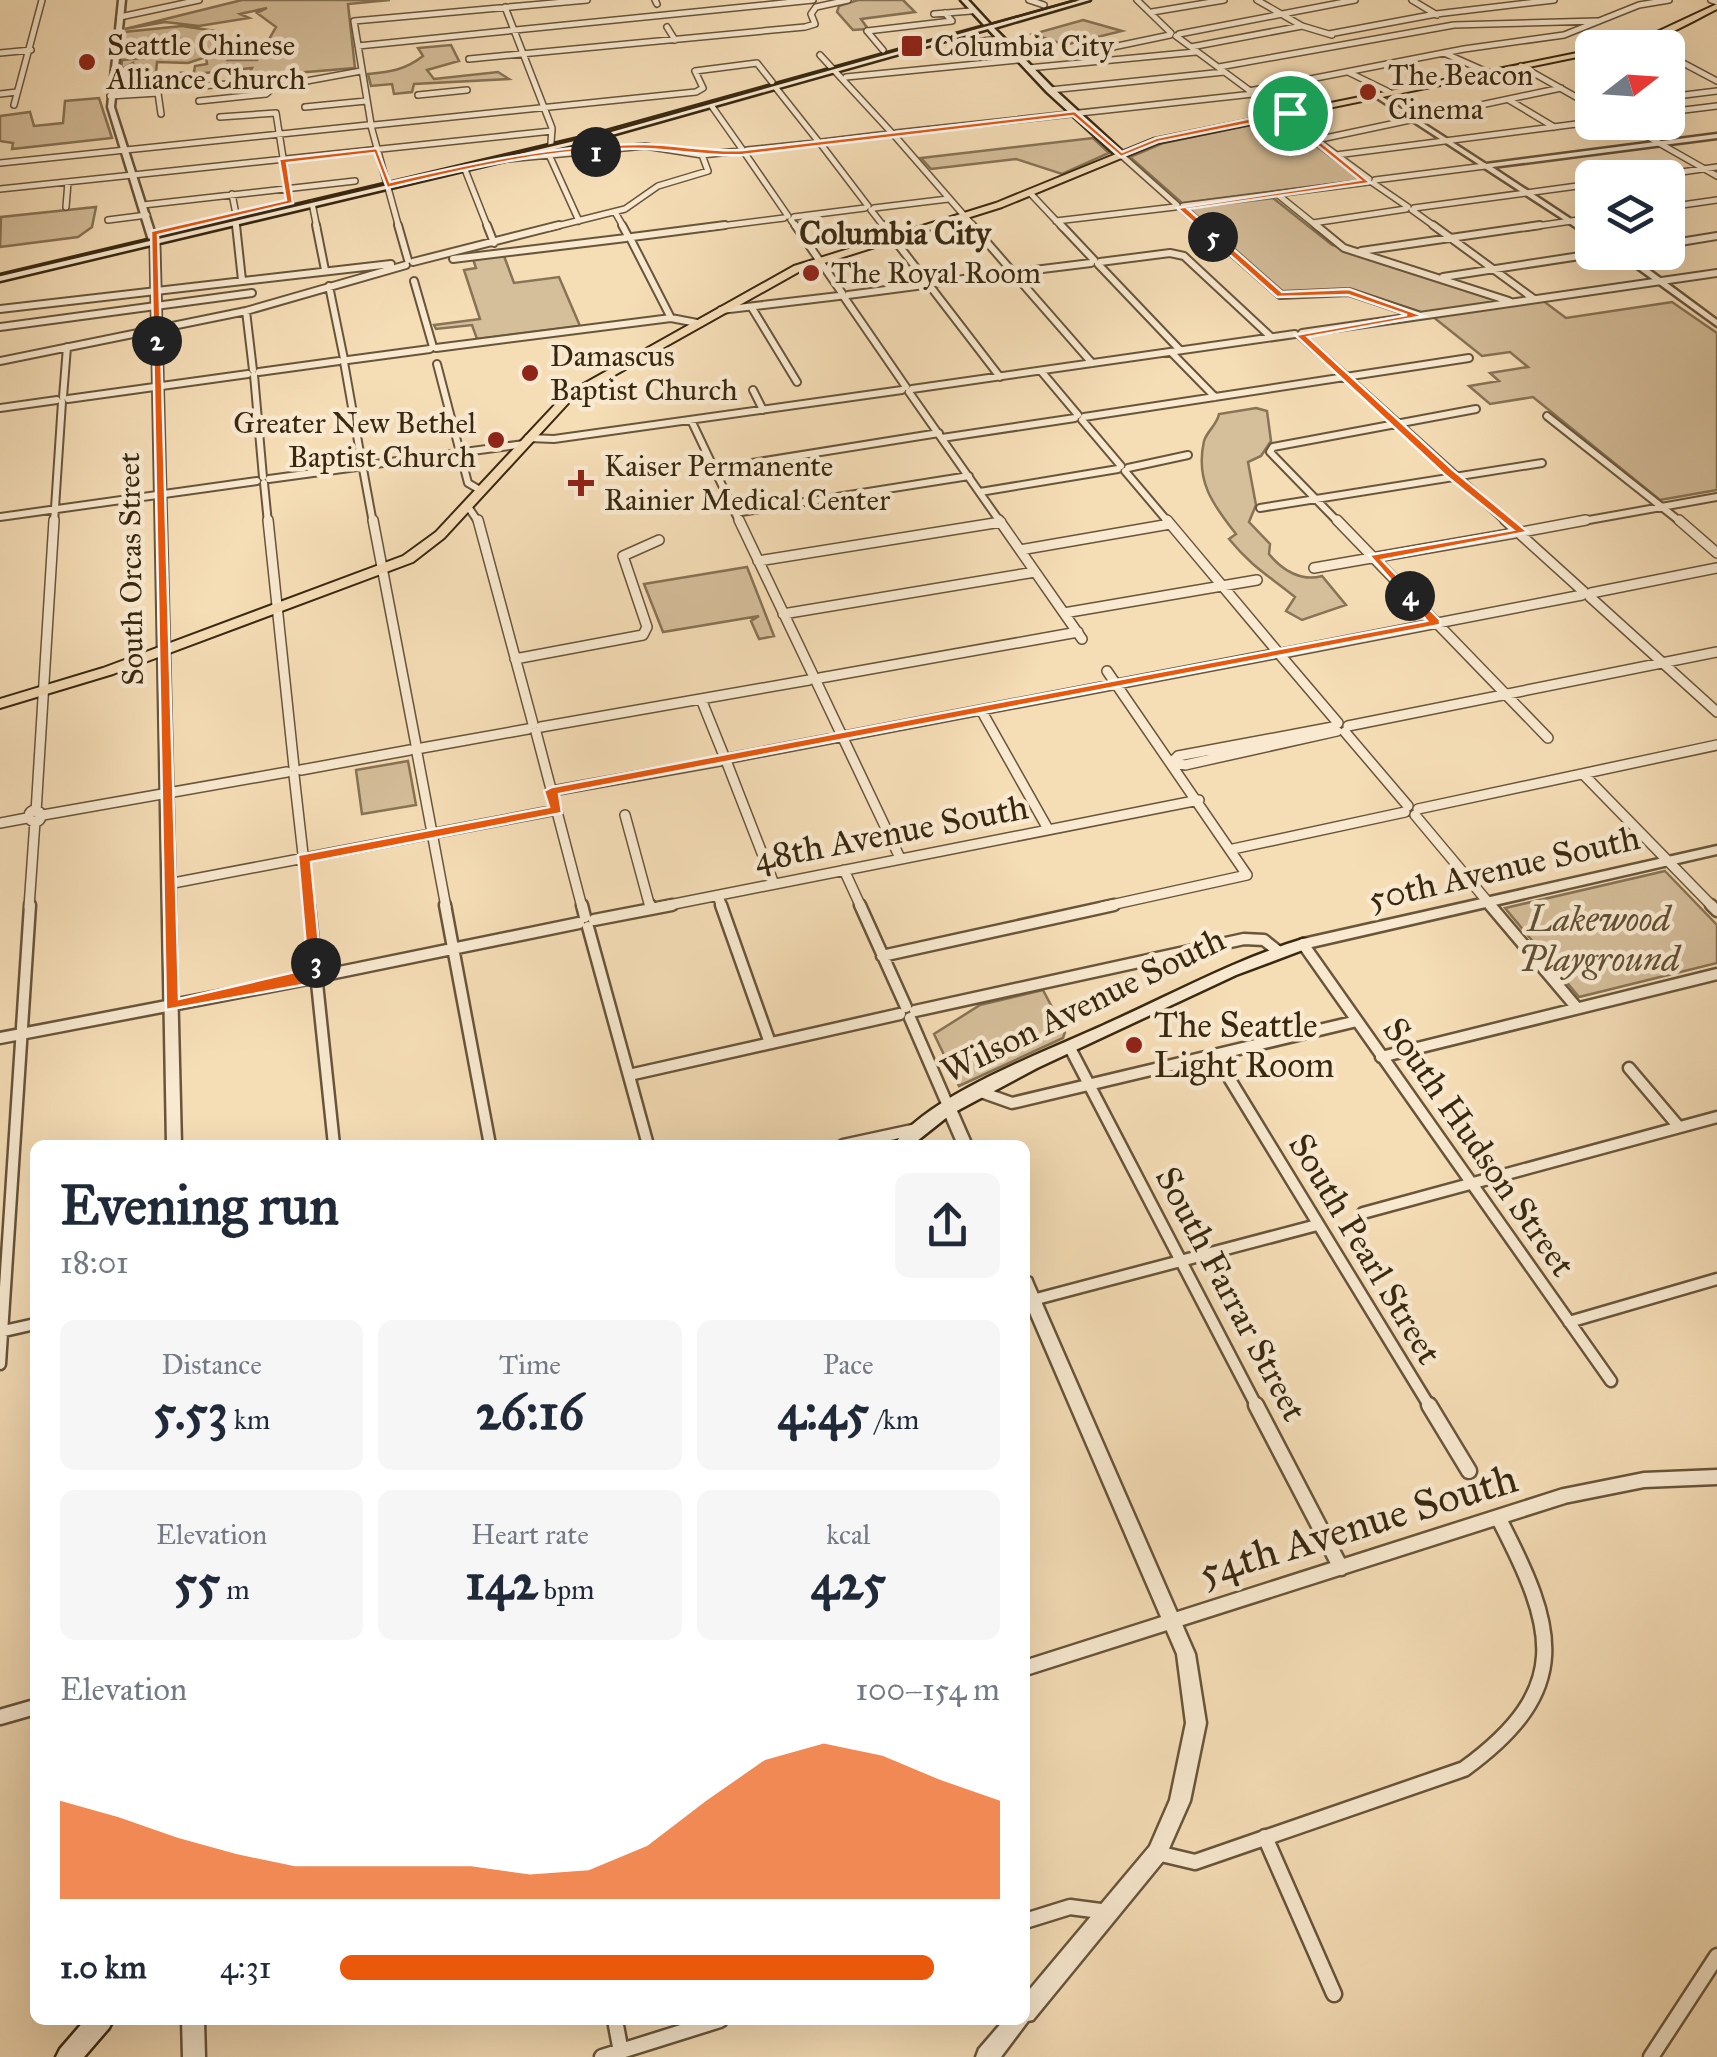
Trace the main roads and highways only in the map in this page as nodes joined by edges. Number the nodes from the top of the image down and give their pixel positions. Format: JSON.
{"nodes":[{"id":1,"x":964,"y":0,"type":"edge"},
{"id":2,"x":1062,"y":0,"type":"edge"},
{"id":3,"x":1086,"y":0,"type":"edge"},
{"id":4,"x":1715,"y":2,"type":"edge"},
{"id":5,"x":985,"y":25,"type":"junction"},
{"id":6,"x":1664,"y":30,"type":"edge"},
{"id":7,"x":1575,"y":55,"type":"edge"},
{"id":8,"x":774,"y":85,"type":"junction"},
{"id":9,"x":1390,"y":92,"type":"junction"},
{"id":10,"x":1391,"y":105,"type":"road end"},
{"id":11,"x":552,"y":144,"type":"junction"},
{"id":12,"x":1121,"y":155,"type":"junction"},
{"id":13,"x":386,"y":182,"type":"junction"},
{"id":14,"x":236,"y":218,"type":"junction"},
{"id":15,"x":0,"y":274,"type":"edge"},
{"id":16,"x":0,"y":704,"type":"edge"},
{"id":17,"x":1303,"y":944,"type":"road end"},
{"id":18,"x":906,"y":1140,"type":"edge"},
{"id":19,"x":97,"y":2025,"type":"edge"},
{"id":20,"x":68,"y":2057,"type":"edge"}],
"edges":[{"from":1,"to":5,"type":"main road"},
{"from":2,"to":5,"type":"main road"},
{"from":3,"to":5,"type":"main road"},
{"from":4,"to":6,"type":"main road"},
{"from":5,"to":8,"type":"main road"},
{"from":5,"to":12,"type":"main road"},
{"from":7,"to":9,"type":"main road"},
{"from":8,"to":11,"type":"main road"},
{"from":8,"to":11,"type":"main road"},
{"from":9,"to":10,"type":"main road"},
{"from":9,"to":12,"type":"main road"},
{"from":11,"to":13,"type":"main road"},
{"from":11,"to":13,"type":"main road"},
{"from":12,"to":16,"type":"main road"},
{"from":13,"to":14,"type":"main road"},
{"from":13,"to":14,"type":"main road"},
{"from":14,"to":15,"type":"main road"},
{"from":17,"to":18,"type":"main road","name":"Wilson Avenue South"},
{"from":19,"to":20,"type":"main road"}]}
